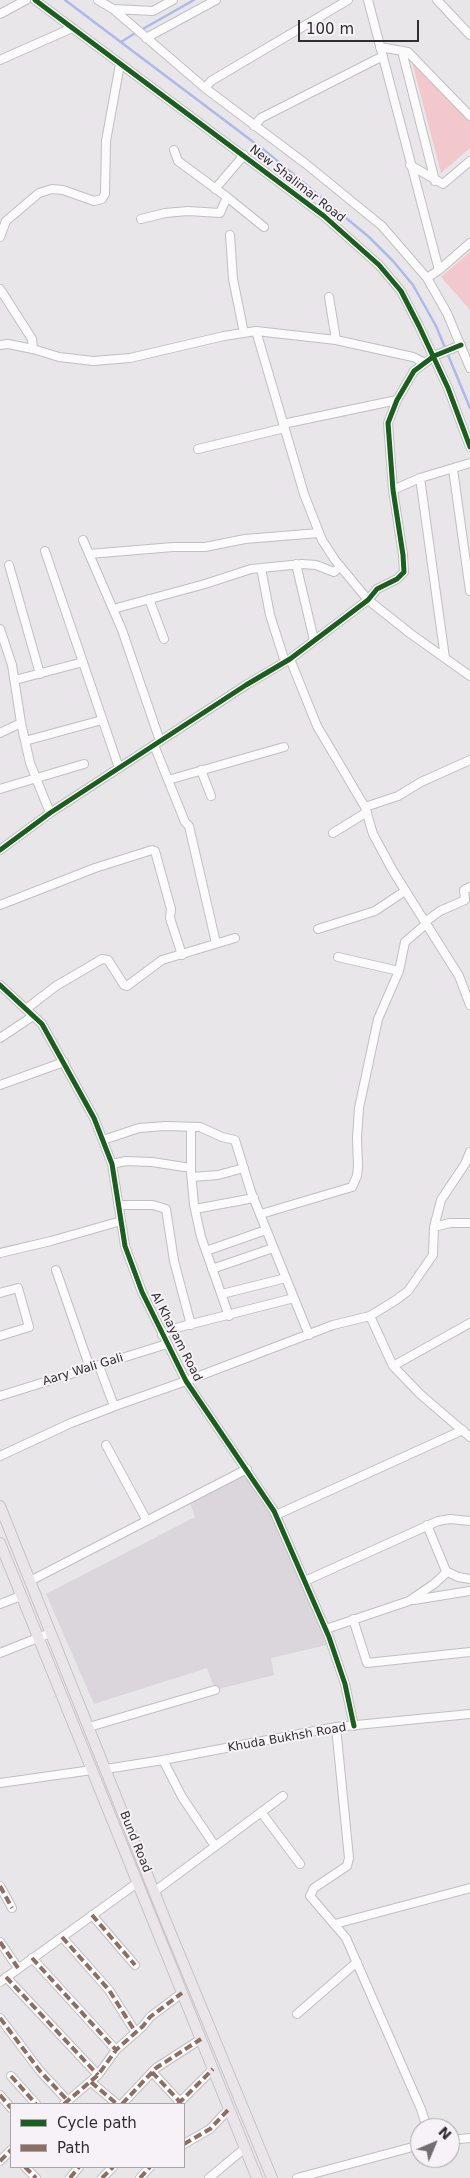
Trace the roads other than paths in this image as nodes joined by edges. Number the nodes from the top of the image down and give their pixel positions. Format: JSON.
{"nodes":[{"id":1,"x":26,"y":0,"type":"edge"},
{"id":2,"x":35,"y":0,"type":"edge"},
{"id":3,"x":98,"y":0,"type":"edge"},
{"id":4,"x":173,"y":0,"type":"edge"},
{"id":5,"x":216,"y":0,"type":"edge"},
{"id":6,"x":348,"y":0,"type":"edge"},
{"id":7,"x":368,"y":0,"type":"edge"},
{"id":8,"x":437,"y":0,"type":"edge"},
{"id":9,"x":113,"y":9,"type":"junction"},
{"id":10,"x":0,"y":14,"type":"edge"},
{"id":11,"x":72,"y":28,"type":"junction"},
{"id":12,"x":470,"y":35,"type":"edge"},
{"id":13,"x":144,"y":37,"type":"junction"},
{"id":14,"x":380,"y":47,"type":"junction"},
{"id":15,"x":402,"y":51,"type":"junction"},
{"id":16,"x":383,"y":56,"type":"junction"},
{"id":17,"x":0,"y":60,"type":"edge"},
{"id":18,"x":120,"y":64,"type":"junction"},
{"id":19,"x":205,"y":88,"type":"junction"},
{"id":20,"x":470,"y":116,"type":"edge"},
{"id":21,"x":254,"y":126,"type":"junction"},
{"id":22,"x":174,"y":150,"type":"dead end"},
{"id":23,"x":244,"y":156,"type":"junction"},
{"id":24,"x":470,"y":160,"type":"edge"},
{"id":25,"x":410,"y":165,"type":"junction"},
{"id":26,"x":435,"y":181,"type":"junction"},
{"id":27,"x":215,"y":189,"type":"junction"},
{"id":28,"x":227,"y":197,"type":"junction"},
{"id":29,"x":141,"y":219,"type":"dead end"},
{"id":30,"x":264,"y":226,"type":"dead end"},
{"id":31,"x":230,"y":235,"type":"dead end"},
{"id":32,"x":0,"y":237,"type":"edge"},
{"id":33,"x":470,"y":243,"type":"edge"},
{"id":34,"x":439,"y":270,"type":"junction"},
{"id":35,"x":427,"y":278,"type":"junction"},
{"id":36,"x":0,"y":288,"type":"edge"},
{"id":37,"x":330,"y":297,"type":"dead end"},
{"id":38,"x":256,"y":331,"type":"junction"},
{"id":39,"x":244,"y":333,"type":"junction"},
{"id":40,"x":336,"y":340,"type":"junction"},
{"id":41,"x":0,"y":345,"type":"edge"},
{"id":42,"x":457,"y":346,"type":"junction"},
{"id":43,"x":33,"y":349,"type":"junction"},
{"id":44,"x":435,"y":355,"type":"junction"},
{"id":45,"x":425,"y":363,"type":"junction"},
{"id":46,"x":470,"y":368,"type":"edge"},
{"id":47,"x":397,"y":400,"type":"junction"},
{"id":48,"x":284,"y":426,"type":"junction"},
{"id":49,"x":470,"y":447,"type":"edge"},
{"id":50,"x":198,"y":449,"type":"dead end"},
{"id":51,"x":470,"y":463,"type":"edge"},
{"id":52,"x":453,"y":469,"type":"junction"},
{"id":53,"x":420,"y":478,"type":"junction"},
{"id":54,"x":393,"y":490,"type":"junction"},
{"id":55,"x":319,"y":533,"type":"junction"},
{"id":56,"x":83,"y":540,"type":"dead end"},
{"id":57,"x":45,"y":551,"type":"dead end"},
{"id":58,"x":89,"y":554,"type":"junction"},
{"id":59,"x":296,"y":564,"type":"junction"},
{"id":60,"x":9,"y":565,"type":"dead end"},
{"id":61,"x":340,"y":567,"type":"junction"},
{"id":62,"x":262,"y":568,"type":"junction"},
{"id":63,"x":470,"y":591,"type":"edge"},
{"id":64,"x":149,"y":599,"type":"junction"},
{"id":65,"x":368,"y":600,"type":"junction"},
{"id":66,"x":113,"y":608,"type":"junction"},
{"id":67,"x":1,"y":633,"type":"edge"},
{"id":68,"x":164,"y":639,"type":"dead end"},
{"id":69,"x":314,"y":640,"type":"junction"},
{"id":70,"x":445,"y":658,"type":"junction"},
{"id":71,"x":287,"y":661,"type":"junction"},
{"id":72,"x":83,"y":662,"type":"junction"},
{"id":73,"x":40,"y":674,"type":"junction"},
{"id":74,"x":470,"y":676,"type":"edge"},
{"id":75,"x":15,"y":680,"type":"junction"},
{"id":76,"x":102,"y":720,"type":"junction"},
{"id":77,"x":21,"y":723,"type":"junction"},
{"id":78,"x":0,"y":733,"type":"edge"},
{"id":79,"x":25,"y":741,"type":"junction"},
{"id":80,"x":157,"y":743,"type":"junction"},
{"id":81,"x":284,"y":747,"type":"dead end"},
{"id":82,"x":470,"y":760,"type":"edge"},
{"id":83,"x":84,"y":764,"type":"dead end"},
{"id":84,"x":119,"y":768,"type":"junction"},
{"id":85,"x":201,"y":770,"type":"junction"},
{"id":86,"x":36,"y":779,"type":"junction"},
{"id":87,"x":168,"y":780,"type":"junction"},
{"id":88,"x":0,"y":789,"type":"edge"},
{"id":89,"x":211,"y":796,"type":"dead end"},
{"id":90,"x":366,"y":809,"type":"junction"},
{"id":91,"x":50,"y":813,"type":"junction"},
{"id":92,"x":333,"y":833,"type":"dead end"},
{"id":93,"x":0,"y":850,"type":"edge"},
{"id":94,"x":470,"y":887,"type":"edge"},
{"id":95,"x":405,"y":892,"type":"junction"},
{"id":96,"x":0,"y":905,"type":"edge"},
{"id":97,"x":426,"y":923,"type":"junction"},
{"id":98,"x":318,"y":929,"type":"dead end"},
{"id":99,"x":235,"y":938,"type":"dead end"},
{"id":100,"x":216,"y":943,"type":"junction"},
{"id":101,"x":182,"y":955,"type":"junction"},
{"id":102,"x":338,"y":957,"type":"dead end"},
{"id":103,"x":399,"y":971,"type":"junction"},
{"id":104,"x":0,"y":985,"type":"edge"},
{"id":105,"x":3,"y":994,"type":"edge"},
{"id":106,"x":470,"y":1002,"type":"edge"},
{"id":107,"x":26,"y":1009,"type":"junction"},
{"id":108,"x":33,"y":1016,"type":"junction"},
{"id":109,"x":0,"y":1038,"type":"edge"},
{"id":110,"x":64,"y":1062,"type":"junction"},
{"id":111,"x":0,"y":1085,"type":"edge"},
{"id":112,"x":191,"y":1127,"type":"junction"},
{"id":113,"x":103,"y":1140,"type":"junction"},
{"id":114,"x":470,"y":1152,"type":"edge"},
{"id":115,"x":112,"y":1164,"type":"junction"},
{"id":116,"x":191,"y":1168,"type":"junction"},
{"id":117,"x":244,"y":1168,"type":"junction"},
{"id":118,"x":192,"y":1177,"type":"junction"},
{"id":119,"x":254,"y":1198,"type":"junction"},
{"id":120,"x":119,"y":1205,"type":"junction"},
{"id":121,"x":195,"y":1210,"type":"junction"},
{"id":122,"x":261,"y":1214,"type":"junction"},
{"id":123,"x":121,"y":1221,"type":"junction"},
{"id":124,"x":470,"y":1223,"type":"edge"},
{"id":125,"x":434,"y":1227,"type":"junction"},
{"id":126,"x":266,"y":1230,"type":"junction"},
{"id":127,"x":273,"y":1248,"type":"junction"},
{"id":128,"x":206,"y":1251,"type":"junction"},
{"id":129,"x":0,"y":1253,"type":"edge"},
{"id":130,"x":212,"y":1269,"type":"junction"},
{"id":131,"x":56,"y":1270,"type":"dead end"},
{"id":132,"x":286,"y":1278,"type":"junction"},
{"id":133,"x":0,"y":1293,"type":"edge"},
{"id":134,"x":222,"y":1294,"type":"junction"},
{"id":135,"x":294,"y":1298,"type":"junction"},
{"id":136,"x":229,"y":1316,"type":"junction"},
{"id":137,"x":370,"y":1316,"type":"junction"},
{"id":138,"x":470,"y":1323,"type":"edge"},
{"id":139,"x":191,"y":1325,"type":"junction"},
{"id":140,"x":162,"y":1335,"type":"junction"},
{"id":141,"x":309,"y":1335,"type":"junction"},
{"id":142,"x":0,"y":1336,"type":"edge"},
{"id":143,"x":167,"y":1344,"type":"junction"},
{"id":144,"x":99,"y":1366,"type":"junction"},
{"id":145,"x":393,"y":1366,"type":"junction"},
{"id":146,"x":90,"y":1368,"type":"junction"},
{"id":147,"x":186,"y":1381,"type":"junction"},
{"id":148,"x":0,"y":1396,"type":"edge"},
{"id":149,"x":114,"y":1406,"type":"junction"},
{"id":150,"x":464,"y":1430,"type":"junction"},
{"id":151,"x":470,"y":1437,"type":"edge"},
{"id":152,"x":106,"y":1446,"type":"dead end"},
{"id":153,"x":0,"y":1456,"type":"edge"},
{"id":154,"x":247,"y":1469,"type":"junction"},
{"id":155,"x":0,"y":1506,"type":"edge"},
{"id":156,"x":276,"y":1515,"type":"junction"},
{"id":157,"x":147,"y":1521,"type":"junction"},
{"id":158,"x":470,"y":1521,"type":"edge"},
{"id":159,"x":427,"y":1526,"type":"junction"},
{"id":160,"x":0,"y":1543,"type":"edge"},
{"id":161,"x":447,"y":1572,"type":"junction"},
{"id":162,"x":470,"y":1579,"type":"edge"},
{"id":163,"x":30,"y":1581,"type":"junction"},
{"id":164,"x":304,"y":1581,"type":"junction"},
{"id":165,"x":470,"y":1591,"type":"edge"},
{"id":166,"x":21,"y":1596,"type":"junction"},
{"id":167,"x":409,"y":1601,"type":"junction"},
{"id":168,"x":0,"y":1604,"type":"edge"},
{"id":169,"x":353,"y":1619,"type":"junction"},
{"id":170,"x":326,"y":1629,"type":"junction"},
{"id":171,"x":50,"y":1632,"type":"junction"},
{"id":172,"x":37,"y":1637,"type":"junction"},
{"id":173,"x":470,"y":1652,"type":"edge"},
{"id":174,"x":0,"y":1653,"type":"edge"},
{"id":175,"x":215,"y":1690,"type":"dead end"},
{"id":176,"x":470,"y":1714,"type":"edge"},
{"id":177,"x":354,"y":1726,"type":"junction"},
{"id":178,"x":89,"y":1727,"type":"junction"},
{"id":179,"x":336,"y":1728,"type":"junction"},
{"id":180,"x":163,"y":1760,"type":"junction"},
{"id":181,"x":106,"y":1769,"type":"junction"},
{"id":182,"x":92,"y":1770,"type":"junction"},
{"id":183,"x":0,"y":1783,"type":"edge"},
{"id":184,"x":283,"y":1796,"type":"dead end"},
{"id":185,"x":261,"y":1812,"type":"junction"},
{"id":186,"x":215,"y":1846,"type":"junction"},
{"id":187,"x":300,"y":1864,"type":"dead end"},
{"id":188,"x":137,"y":1883,"type":"junction"},
{"id":189,"x":0,"y":1886,"type":"edge"},
{"id":190,"x":470,"y":1888,"type":"edge"},
{"id":191,"x":154,"y":1891,"type":"junction"},
{"id":192,"x":12,"y":1908,"type":"dead end"},
{"id":193,"x":92,"y":1915,"type":"junction"},
{"id":194,"x":335,"y":1924,"type":"junction"},
{"id":195,"x":62,"y":1937,"type":"junction"},
{"id":196,"x":0,"y":1942,"type":"edge"},
{"id":197,"x":32,"y":1958,"type":"junction"},
{"id":198,"x":357,"y":1962,"type":"junction"},
{"id":199,"x":135,"y":1965,"type":"dead end"},
{"id":200,"x":18,"y":1968,"type":"junction"},
{"id":201,"x":3,"y":1979,"type":"edge"},
{"id":202,"x":182,"y":1993,"type":"junction"},
{"id":203,"x":297,"y":2014,"type":"dead end"},
{"id":204,"x":0,"y":2018,"type":"edge"},
{"id":205,"x":136,"y":2033,"type":"junction"},
{"id":206,"x":201,"y":2039,"type":"junction"},
{"id":207,"x":116,"y":2050,"type":"junction"},
{"id":208,"x":213,"y":2069,"type":"junction"},
{"id":209,"x":152,"y":2072,"type":"junction"},
{"id":210,"x":11,"y":2076,"type":"dead end"},
{"id":211,"x":98,"y":2076,"type":"junction"},
{"id":212,"x":91,"y":2082,"type":"junction"},
{"id":213,"x":0,"y":2095,"type":"edge"},
{"id":214,"x":66,"y":2102,"type":"edge"},
{"id":215,"x":35,"y":2103,"type":"edge"},
{"id":216,"x":116,"y":2103,"type":"edge"},
{"id":217,"x":123,"y":2103,"type":"edge"},
{"id":218,"x":179,"y":2103,"type":"edge"},
{"id":219,"x":10,"y":2107,"type":"edge"},
{"id":220,"x":229,"y":2109,"type":"junction"},
{"id":221,"x":424,"y":2118,"type":"edge"},
{"id":222,"x":185,"y":2143,"type":"edge"},
{"id":223,"x":245,"y":2148,"type":"junction"},
{"id":224,"x":410,"y":2148,"type":"edge"},
{"id":225,"x":10,"y":2152,"type":"edge"},
{"id":226,"x":0,"y":2161,"type":"edge"},
{"id":227,"x":26,"y":2168,"type":"edge"},
{"id":228,"x":112,"y":2168,"type":"edge"},
{"id":229,"x":149,"y":2168,"type":"edge"},
{"id":230,"x":36,"y":2178,"type":"edge"},
{"id":231,"x":102,"y":2178,"type":"edge"},
{"id":232,"x":140,"y":2178,"type":"edge"},
{"id":233,"x":209,"y":2178,"type":"edge"},
{"id":234,"x":257,"y":2178,"type":"edge"},
{"id":235,"x":272,"y":2178,"type":"edge"},
{"id":236,"x":297,"y":2178,"type":"edge"}],
"edges":[{"from":1,"to":10,"type":"street"},
{"from":2,"to":11,"type":"street","name":"New Shalimar Road"},
{"from":3,"to":9,"type":"street"},
{"from":4,"to":9,"type":"street"},
{"from":5,"to":13,"type":"street"},
{"from":6,"to":19,"type":"street"},
{"from":7,"to":14,"type":"street"},
{"from":8,"to":12,"type":"street"},
{"from":9,"to":13,"type":"street"},
{"from":11,"to":17,"type":"street"},
{"from":11,"to":18,"type":"street","name":"New Shalimar Road"},
{"from":13,"to":19,"type":"street"},
{"from":14,"to":15,"type":"street"},
{"from":14,"to":16,"type":"street"},
{"from":15,"to":20,"type":"street"},
{"from":15,"to":26,"type":"street"},
{"from":16,"to":21,"type":"street"},
{"from":16,"to":25,"type":"street"},
{"from":18,"to":23,"type":"street","name":"New Shalimar Road"},
{"from":18,"to":32,"type":"street"},
{"from":19,"to":21,"type":"street"},
{"from":21,"to":35,"type":"street"},
{"from":22,"to":27,"type":"street"},
{"from":23,"to":27,"type":"street"},
{"from":23,"to":44,"type":"street","name":"New Shalimar Road"},
{"from":24,"to":26,"type":"street"},
{"from":25,"to":26,"type":"street"},
{"from":25,"to":34,"type":"street"},
{"from":27,"to":28,"type":"street"},
{"from":28,"to":29,"type":"street"},
{"from":28,"to":30,"type":"street"},
{"from":31,"to":39,"type":"street"},
{"from":33,"to":34,"type":"street"},
{"from":34,"to":35,"type":"street"},
{"from":35,"to":42,"type":"street"},
{"from":36,"to":43,"type":"street"},
{"from":37,"to":40,"type":"street"},
{"from":38,"to":39,"type":"street"},
{"from":38,"to":40,"type":"street"},
{"from":38,"to":48,"type":"street"},
{"from":39,"to":43,"type":"street"},
{"from":40,"to":45,"type":"street"},
{"from":41,"to":43,"type":"street"},
{"from":42,"to":44,"type":"street"},
{"from":42,"to":46,"type":"street"},
{"from":44,"to":45,"type":"street"},
{"from":44,"to":49,"type":"street","name":"New Shalimar Road"},
{"from":45,"to":47,"type":"street"},
{"from":47,"to":48,"type":"street"},
{"from":47,"to":54,"type":"street"},
{"from":48,"to":50,"type":"street"},
{"from":48,"to":55,"type":"street"},
{"from":51,"to":52,"type":"street"},
{"from":52,"to":53,"type":"street"},
{"from":52,"to":63,"type":"street"},
{"from":53,"to":54,"type":"street"},
{"from":53,"to":70,"type":"street"},
{"from":54,"to":65,"type":"street"},
{"from":55,"to":58,"type":"street"},
{"from":55,"to":61,"type":"street"},
{"from":56,"to":58,"type":"street"},
{"from":57,"to":72,"type":"street"},
{"from":58,"to":66,"type":"street"},
{"from":59,"to":61,"type":"street"},
{"from":59,"to":62,"type":"street"},
{"from":59,"to":69,"type":"street"},
{"from":60,"to":73,"type":"street"},
{"from":61,"to":65,"type":"street"},
{"from":62,"to":64,"type":"street"},
{"from":62,"to":71,"type":"street"},
{"from":64,"to":66,"type":"street"},
{"from":64,"to":68,"type":"street"},
{"from":65,"to":69,"type":"street"},
{"from":65,"to":70,"type":"street"},
{"from":66,"to":80,"type":"street"},
{"from":67,"to":75,"type":"street"},
{"from":69,"to":71,"type":"street"},
{"from":70,"to":74,"type":"street"},
{"from":71,"to":80,"type":"street"},
{"from":71,"to":90,"type":"street"},
{"from":72,"to":73,"type":"street"},
{"from":72,"to":76,"type":"street"},
{"from":73,"to":75,"type":"street"},
{"from":75,"to":77,"type":"street"},
{"from":76,"to":79,"type":"street"},
{"from":76,"to":84,"type":"street"},
{"from":77,"to":78,"type":"street"},
{"from":77,"to":79,"type":"street"},
{"from":79,"to":86,"type":"street"},
{"from":80,"to":84,"type":"street"},
{"from":80,"to":87,"type":"street"},
{"from":81,"to":85,"type":"street"},
{"from":82,"to":90,"type":"street"},
{"from":83,"to":86,"type":"street"},
{"from":84,"to":91,"type":"street"},
{"from":85,"to":87,"type":"street"},
{"from":85,"to":89,"type":"street"},
{"from":86,"to":88,"type":"street"},
{"from":86,"to":91,"type":"street"},
{"from":87,"to":100,"type":"street"},
{"from":90,"to":92,"type":"street"},
{"from":90,"to":95,"type":"street"},
{"from":91,"to":93,"type":"street"},
{"from":94,"to":97,"type":"street"},
{"from":95,"to":97,"type":"street"},
{"from":95,"to":98,"type":"street"},
{"from":96,"to":101,"type":"street"},
{"from":97,"to":103,"type":"street"},
{"from":97,"to":106,"type":"street"},
{"from":99,"to":100,"type":"street"},
{"from":100,"to":101,"type":"street"},
{"from":101,"to":107,"type":"street"},
{"from":102,"to":103,"type":"street"},
{"from":103,"to":122,"type":"street"},
{"from":104,"to":105,"type":"street","name":"Al Khayam Road"},
{"from":105,"to":107,"type":"street","name":"Al Khayam Road"},
{"from":107,"to":108,"type":"street","name":"Al Khayam Road"},
{"from":108,"to":109,"type":"street"},
{"from":108,"to":110,"type":"street","name":"Al Khayam Road"},
{"from":110,"to":111,"type":"street"},
{"from":110,"to":113,"type":"street","name":"Al Khayam Road"},
{"from":112,"to":113,"type":"street"},
{"from":112,"to":116,"type":"street"},
{"from":112,"to":117,"type":"street"},
{"from":113,"to":115,"type":"street","name":"Al Khayam Road"},
{"from":114,"to":125,"type":"street"},
{"from":115,"to":116,"type":"street"},
{"from":115,"to":120,"type":"street","name":"Al Khayam Road"},
{"from":116,"to":118,"type":"street"},
{"from":117,"to":118,"type":"street"},
{"from":117,"to":119,"type":"street"},
{"from":118,"to":121,"type":"street"},
{"from":119,"to":121,"type":"street"},
{"from":119,"to":122,"type":"street"},
{"from":120,"to":123,"type":"street","name":"Al Khayam Road"},
{"from":120,"to":139,"type":"street"},
{"from":121,"to":128,"type":"street"},
{"from":122,"to":126,"type":"street"},
{"from":123,"to":129,"type":"street"},
{"from":123,"to":140,"type":"street","name":"Al Khayam Road"},
{"from":124,"to":125,"type":"street"},
{"from":125,"to":137,"type":"street"},
{"from":126,"to":127,"type":"street"},
{"from":126,"to":128,"type":"street"},
{"from":127,"to":130,"type":"street"},
{"from":127,"to":132,"type":"street"},
{"from":128,"to":130,"type":"street"},
{"from":130,"to":134,"type":"street"},
{"from":131,"to":146,"type":"street"},
{"from":132,"to":134,"type":"street"},
{"from":132,"to":135,"type":"street"},
{"from":133,"to":142,"type":"street"},
{"from":134,"to":136,"type":"street"},
{"from":135,"to":136,"type":"street"},
{"from":135,"to":141,"type":"street"},
{"from":136,"to":139,"type":"street"},
{"from":137,"to":141,"type":"street"},
{"from":137,"to":145,"type":"street"},
{"from":138,"to":145,"type":"street"},
{"from":139,"to":140,"type":"street"},
{"from":140,"to":143,"type":"street","name":"Al Khayam Road"},
{"from":141,"to":147,"type":"street"},
{"from":143,"to":144,"type":"street","name":"Aary Wali Gali"},
{"from":143,"to":147,"type":"street","name":"Al Khayam Road"},
{"from":144,"to":146,"type":"street","name":"Aary Wali Gali"},
{"from":144,"to":149,"type":"street"},
{"from":145,"to":150,"type":"street"},
{"from":146,"to":148,"type":"street","name":"Aary Wali Gali"},
{"from":147,"to":149,"type":"street"},
{"from":147,"to":154,"type":"street","name":"Al Khayam Road"},
{"from":149,"to":153,"type":"street"},
{"from":150,"to":151,"type":"street"},
{"from":150,"to":156,"type":"street"},
{"from":152,"to":157,"type":"street"},
{"from":154,"to":156,"type":"street","name":"Al Khayam Road"},
{"from":154,"to":157,"type":"street"},
{"from":155,"to":163,"type":"main road","name":"Bund Road"},
{"from":156,"to":164,"type":"street","name":"Al Khayam Road"},
{"from":157,"to":163,"type":"street"},
{"from":158,"to":159,"type":"street"},
{"from":159,"to":161,"type":"street"},
{"from":159,"to":164,"type":"street"},
{"from":160,"to":166,"type":"main road","name":"Bund Road"},
{"from":161,"to":162,"type":"street"},
{"from":161,"to":167,"type":"street"},
{"from":163,"to":171,"type":"main road","name":"Bund Road"},
{"from":164,"to":170,"type":"street","name":"Al Khayam Road"},
{"from":165,"to":167,"type":"street"},
{"from":166,"to":168,"type":"street"},
{"from":166,"to":172,"type":"main road","name":"Bund Road"},
{"from":167,"to":169,"type":"street"},
{"from":169,"to":170,"type":"street"},
{"from":169,"to":173,"type":"street"},
{"from":170,"to":177,"type":"street","name":"Al Khayam Road"},
{"from":171,"to":172,"type":"street"},
{"from":171,"to":178,"type":"main road","name":"Bund Road"},
{"from":172,"to":174,"type":"street"},
{"from":172,"to":182,"type":"main road","name":"Bund Road"},
{"from":175,"to":178,"type":"street"},
{"from":176,"to":177,"type":"street","name":"Khuda Bukhsh Road"},
{"from":177,"to":179,"type":"street","name":"Khuda Bukhsh Road"},
{"from":178,"to":181,"type":"main road","name":"Bund Road"},
{"from":179,"to":180,"type":"street","name":"Khuda Bukhsh Road"},
{"from":179,"to":194,"type":"street"},
{"from":180,"to":181,"type":"street","name":"Khuda Bukhsh Road"},
{"from":180,"to":186,"type":"street"},
{"from":181,"to":191,"type":"main road","name":"Bund Road"},
{"from":182,"to":183,"type":"street"},
{"from":182,"to":188,"type":"main road","name":"Bund Road"},
{"from":184,"to":185,"type":"street"},
{"from":185,"to":186,"type":"street"},
{"from":185,"to":187,"type":"street"},
{"from":186,"to":191,"type":"street"},
{"from":188,"to":193,"type":"street"},
{"from":188,"to":202,"type":"main road","name":"Bund Road"},
{"from":189,"to":192,"type":"street"},
{"from":190,"to":194,"type":"street"},
{"from":191,"to":235,"type":"main road","name":"Bund Road"},
{"from":193,"to":195,"type":"street"},
{"from":193,"to":199,"type":"street"},
{"from":194,"to":198,"type":"street"},
{"from":195,"to":197,"type":"street"},
{"from":195,"to":205,"type":"street"},
{"from":196,"to":200,"type":"street"},
{"from":197,"to":200,"type":"street"},
{"from":197,"to":207,"type":"street"},
{"from":198,"to":203,"type":"street"},
{"from":198,"to":221,"type":"street"},
{"from":200,"to":201,"type":"street"},
{"from":201,"to":211,"type":"street"},
{"from":202,"to":205,"type":"street"},
{"from":202,"to":206,"type":"main road","name":"Bund Road"},
{"from":204,"to":214,"type":"street"},
{"from":205,"to":207,"type":"street"},
{"from":206,"to":208,"type":"main road","name":"Bund Road"},
{"from":206,"to":209,"type":"street"},
{"from":207,"to":211,"type":"street"},
{"from":208,"to":218,"type":"street"},
{"from":208,"to":220,"type":"main road","name":"Bund Road"},
{"from":209,"to":217,"type":"street"},
{"from":209,"to":218,"type":"street"},
{"from":210,"to":215,"type":"street"},
{"from":211,"to":212,"type":"street"},
{"from":212,"to":214,"type":"street"},
{"from":212,"to":216,"type":"street"},
{"from":213,"to":219,"type":"street"},
{"from":220,"to":222,"type":"street"},
{"from":220,"to":223,"type":"main road","name":"Bund Road"},
{"from":223,"to":233,"type":"street"},
{"from":223,"to":234,"type":"main road","name":"Bund Road"},
{"from":224,"to":236,"type":"street"},
{"from":225,"to":226,"type":"street"},
{"from":227,"to":230,"type":"street"},
{"from":228,"to":231,"type":"street"},
{"from":229,"to":232,"type":"street"}]}
